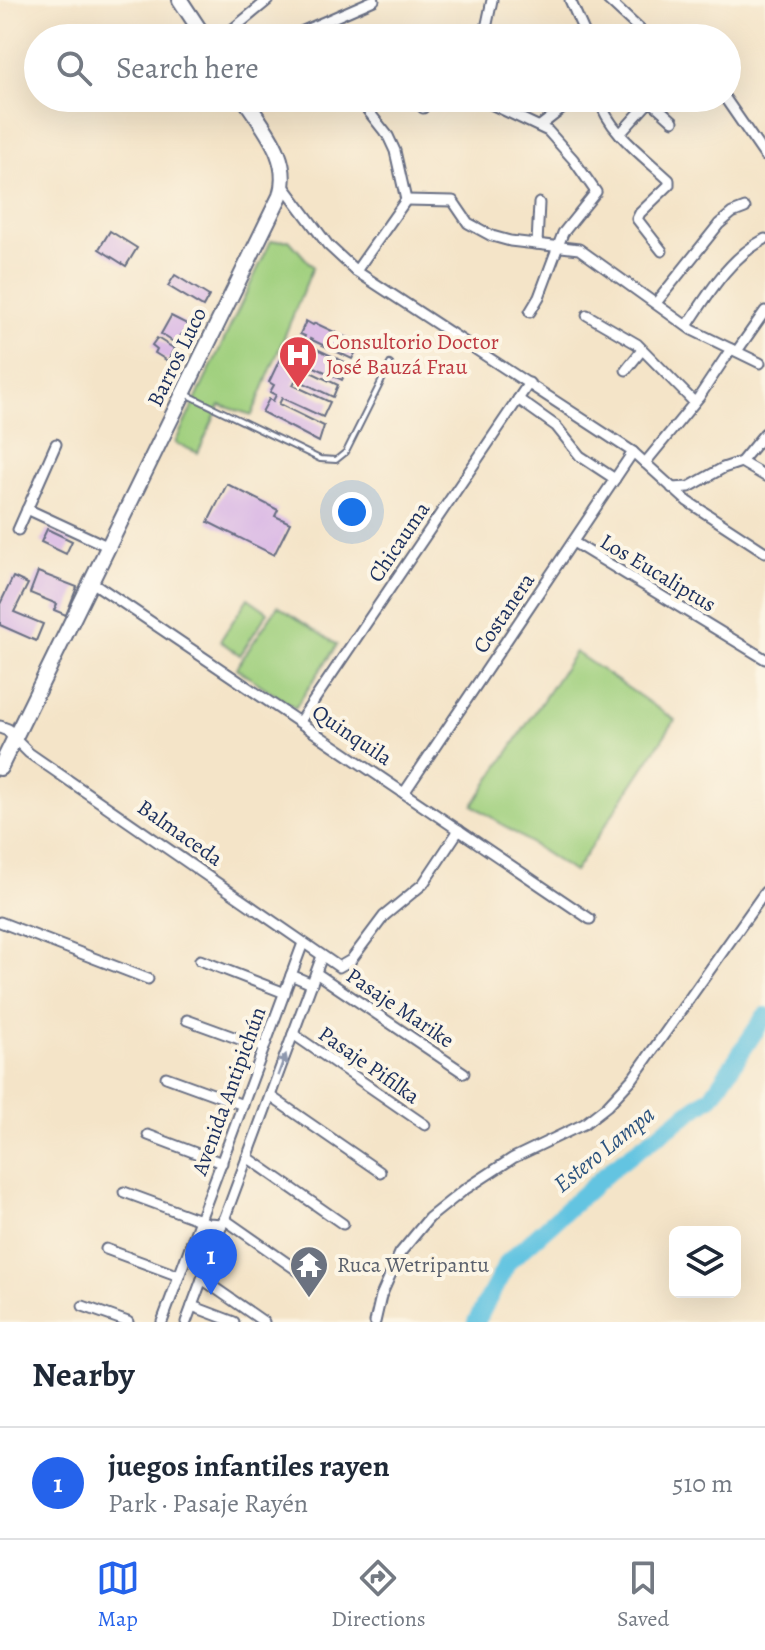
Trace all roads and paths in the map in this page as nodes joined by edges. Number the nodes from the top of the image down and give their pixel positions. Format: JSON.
{"nodes":[{"id":1,"x":180,"y":0,"type":"edge"},
{"id":2,"x":268,"y":0,"type":"edge"},
{"id":3,"x":374,"y":0,"type":"edge"},
{"id":4,"x":492,"y":0,"type":"edge"},
{"id":5,"x":570,"y":0,"type":"edge"},
{"id":6,"x":608,"y":0,"type":"edge"},
{"id":7,"x":196,"y":24,"type":"edge"},
{"id":8,"x":239,"y":24,"type":"edge"},
{"id":9,"x":325,"y":24,"type":"edge"},
{"id":10,"x":487,"y":24,"type":"edge"},
{"id":11,"x":581,"y":24,"type":"edge"},
{"id":12,"x":634,"y":24,"type":"edge"},
{"id":13,"x":253,"y":112,"type":"edge"},
{"id":14,"x":369,"y":112,"type":"edge"},
{"id":15,"x":509,"y":112,"type":"edge"},
{"id":16,"x":557,"y":112,"type":"edge"},
{"id":17,"x":605,"y":112,"type":"edge"},
{"id":18,"x":640,"y":112,"type":"edge"},
{"id":19,"x":663,"y":112,"type":"edge"},
{"id":20,"x":735,"y":112,"type":"edge"},
{"id":21,"x":673,"y":121,"type":"dead end"},
{"id":22,"x":540,"y":126,"type":"junction"},
{"id":23,"x":620,"y":134,"type":"junction"},
{"id":24,"x":765,"y":156,"type":"edge"},
{"id":25,"x":283,"y":185,"type":"junction"},
{"id":26,"x":406,"y":200,"type":"junction"},
{"id":27,"x":539,"y":203,"type":"dead end"},
{"id":28,"x":745,"y":208,"type":"dead end"},
{"id":29,"x":765,"y":239,"type":"edge"},
{"id":30,"x":537,"y":244,"type":"junction"},
{"id":31,"x":556,"y":246,"type":"junction"},
{"id":32,"x":662,"y":251,"type":"dead end"},
{"id":33,"x":356,"y":271,"type":"junction"},
{"id":34,"x":656,"y":303,"type":"junction"},
{"id":35,"x":765,"y":311,"type":"edge"},
{"id":36,"x":530,"y":312,"type":"dead end"},
{"id":37,"x":587,"y":315,"type":"dead end"},
{"id":38,"x":687,"y":326,"type":"junction"},
{"id":39,"x":642,"y":350,"type":"junction"},
{"id":40,"x":734,"y":350,"type":"junction"},
{"id":41,"x":760,"y":363,"type":"dead end"},
{"id":42,"x":390,"y":364,"type":"dead end"},
{"id":43,"x":626,"y":370,"type":"dead end"},
{"id":44,"x":529,"y":383,"type":"junction"},
{"id":45,"x":184,"y":393,"type":"junction"},
{"id":46,"x":518,"y":399,"type":"junction"},
{"id":47,"x":694,"y":402,"type":"junction"},
{"id":48,"x":765,"y":433,"type":"edge"},
{"id":49,"x":56,"y":444,"type":"dead end"},
{"id":50,"x":633,"y":452,"type":"junction"},
{"id":51,"x":741,"y":462,"type":"junction"},
{"id":52,"x":645,"y":463,"type":"junction"},
{"id":53,"x":765,"y":476,"type":"edge"},
{"id":54,"x":615,"y":479,"type":"junction"},
{"id":55,"x":672,"y":488,"type":"junction"},
{"id":56,"x":27,"y":509,"type":"junction"},
{"id":57,"x":18,"y":530,"type":"dead end"},
{"id":58,"x":573,"y":542,"type":"junction"},
{"id":59,"x":109,"y":547,"type":"junction"},
{"id":60,"x":765,"y":552,"type":"edge"},
{"id":61,"x":92,"y":582,"type":"junction"},
{"id":62,"x":765,"y":659,"type":"edge"},
{"id":63,"x":300,"y":721,"type":"junction"},
{"id":64,"x":0,"y":727,"type":"edge"},
{"id":65,"x":15,"y":739,"type":"junction"},
{"id":66,"x":0,"y":768,"type":"edge"},
{"id":67,"x":404,"y":793,"type":"junction"},
{"id":68,"x":459,"y":830,"type":"junction"},
{"id":69,"x":765,"y":892,"type":"edge"},
{"id":70,"x":590,"y":919,"type":"dead end"},
{"id":71,"x":0,"y":922,"type":"edge"},
{"id":72,"x":303,"y":943,"type":"junction"},
{"id":73,"x":322,"y":956,"type":"junction"},
{"id":74,"x":200,"y":960,"type":"dead end"},
{"id":75,"x":316,"y":973,"type":"junction"},
{"id":76,"x":291,"y":975,"type":"junction"},
{"id":77,"x":148,"y":979,"type":"dead end"},
{"id":78,"x":312,"y":984,"type":"junction"},
{"id":79,"x":285,"y":993,"type":"junction"},
{"id":80,"x":187,"y":1020,"type":"dead end"},
{"id":81,"x":293,"y":1034,"type":"junction"},
{"id":82,"x":264,"y":1048,"type":"junction"},
{"id":83,"x":464,"y":1073,"type":"dead end"},
{"id":84,"x":166,"y":1077,"type":"dead end"},
{"id":85,"x":270,"y":1096,"type":"junction"},
{"id":86,"x":243,"y":1105,"type":"junction"},
{"id":87,"x":425,"y":1125,"type":"dead end"},
{"id":88,"x":148,"y":1135,"type":"dead end"},
{"id":89,"x":247,"y":1157,"type":"junction"},
{"id":90,"x":222,"y":1163,"type":"junction"},
{"id":91,"x":380,"y":1172,"type":"dead end"},
{"id":92,"x":124,"y":1192,"type":"dead end"},
{"id":93,"x":201,"y":1219,"type":"junction"},
{"id":94,"x":223,"y":1222,"type":"junction"},
{"id":95,"x":343,"y":1224,"type":"dead end"},
{"id":96,"x":196,"y":1233,"type":"junction"},
{"id":97,"x":216,"y":1241,"type":"junction"},
{"id":98,"x":106,"y":1249,"type":"dead end"},
{"id":99,"x":179,"y":1276,"type":"junction"},
{"id":100,"x":307,"y":1277,"type":"dead end"},
{"id":101,"x":202,"y":1279,"type":"junction"},
{"id":102,"x":83,"y":1306,"type":"dead end"},
{"id":103,"x":192,"y":1306,"type":"junction"},
{"id":104,"x":128,"y":1322,"type":"edge"},
{"id":105,"x":162,"y":1322,"type":"edge"},
{"id":106,"x":186,"y":1322,"type":"edge"},
{"id":107,"x":234,"y":1322,"type":"edge"},
{"id":108,"x":264,"y":1322,"type":"edge"},
{"id":109,"x":375,"y":1322,"type":"edge"}],
"edges":[{"from":1,"to":7,"type":"main road"},
{"from":2,"to":8,"type":"street"},
{"from":3,"to":9,"type":"street"},
{"from":4,"to":10,"type":"street"},
{"from":5,"to":11,"type":"street"},
{"from":6,"to":12,"type":"street"},
{"from":13,"to":25,"type":"main road"},
{"from":14,"to":26,"type":"street"},
{"from":15,"to":22,"type":"street"},
{"from":16,"to":22,"type":"street"},
{"from":17,"to":23,"type":"street"},
{"from":18,"to":23,"type":"street"},
{"from":19,"to":21,"type":"street"},
{"from":20,"to":24,"type":"street"},
{"from":22,"to":31,"type":"street"},
{"from":23,"to":32,"type":"street"},
{"from":25,"to":33,"type":"street"},
{"from":25,"to":45,"type":"main road","name":"Barros Luco"},
{"from":26,"to":30,"type":"street"},
{"from":26,"to":33,"type":"street"},
{"from":27,"to":30,"type":"street"},
{"from":28,"to":34,"type":"street"},
{"from":29,"to":38,"type":"street"},
{"from":30,"to":31,"type":"street"},
{"from":31,"to":34,"type":"street"},
{"from":31,"to":36,"type":"street"},
{"from":33,"to":44,"type":"street"},
{"from":34,"to":38,"type":"street"},
{"from":35,"to":40,"type":"street"},
{"from":37,"to":39,"type":"street"},
{"from":38,"to":40,"type":"street"},
{"from":39,"to":43,"type":"street"},
{"from":39,"to":47,"type":"street"},
{"from":40,"to":41,"type":"street"},
{"from":40,"to":47,"type":"street"},
{"from":42,"to":45,"type":"lane"},
{"from":44,"to":46,"type":"street","name":"Chicauma"},
{"from":44,"to":50,"type":"street"},
{"from":45,"to":59,"type":"main road","name":"Barros Luco"},
{"from":46,"to":54,"type":"street"},
{"from":46,"to":63,"type":"street","name":"Chicauma"},
{"from":47,"to":52,"type":"street"},
{"from":48,"to":51,"type":"street"},
{"from":49,"to":56,"type":"street"},
{"from":50,"to":52,"type":"street"},
{"from":50,"to":54,"type":"street","name":"Costanera"},
{"from":51,"to":53,"type":"street"},
{"from":51,"to":55,"type":"street"},
{"from":52,"to":55,"type":"street"},
{"from":54,"to":58,"type":"street","name":"Costanera"},
{"from":55,"to":60,"type":"street"},
{"from":56,"to":57,"type":"street"},
{"from":56,"to":59,"type":"street"},
{"from":58,"to":62,"type":"street","name":"Los Eucaliptus"},
{"from":58,"to":67,"type":"street","name":"Costanera"},
{"from":59,"to":61,"type":"main road","name":"Barros Luco"},
{"from":61,"to":63,"type":"street","name":"Quinquila"},
{"from":61,"to":65,"type":"main road","name":"Barros Luco"},
{"from":63,"to":67,"type":"street","name":"Quinquila"},
{"from":64,"to":65,"type":"street","name":"Balmaceda"},
{"from":65,"to":66,"type":"main road","name":"Barros Luco"},
{"from":65,"to":72,"type":"street","name":"Balmaceda"},
{"from":67,"to":68,"type":"street","name":"Quinquila"},
{"from":68,"to":70,"type":"street","name":"Quinquila"},
{"from":68,"to":73,"type":"street","name":"Balmaceda"},
{"from":69,"to":109,"type":"street"},
{"from":71,"to":77,"type":"street"},
{"from":72,"to":73,"type":"street","name":"Balmaceda"},
{"from":72,"to":76,"type":"street","name":"Avenida Antipichún"},
{"from":73,"to":75,"type":"street","name":"Avenida Antipichún"},
{"from":74,"to":79,"type":"street"},
{"from":75,"to":78,"type":"street","name":"Avenida Antipichún"},
{"from":75,"to":83,"type":"street","name":"Pasaje Marike"},
{"from":76,"to":78,"type":"street"},
{"from":76,"to":79,"type":"street","name":"Avenida Antipichún"},
{"from":78,"to":81,"type":"street","name":"Avenida Antipichún"},
{"from":79,"to":82,"type":"street","name":"Avenida Antipichún"},
{"from":80,"to":82,"type":"street"},
{"from":85,"to":81,"type":"street","name":"Avenida Antipichún","one_way":true},
{"from":81,"to":87,"type":"street","name":"Pasaje Pifilka"},
{"from":82,"to":86,"type":"street","name":"Avenida Antipichún"},
{"from":84,"to":86,"type":"street"},
{"from":85,"to":89,"type":"street","name":"Avenida Antipichún"},
{"from":85,"to":91,"type":"street"},
{"from":86,"to":90,"type":"street","name":"Avenida Antipichún"},
{"from":88,"to":90,"type":"street"},
{"from":89,"to":94,"type":"street","name":"Avenida Antipichún"},
{"from":89,"to":95,"type":"street"},
{"from":90,"to":93,"type":"street","name":"Avenida Antipichún"},
{"from":92,"to":93,"type":"street"},
{"from":93,"to":94,"type":"street"},
{"from":93,"to":96,"type":"street","name":"Avenida Antipichún"},
{"from":94,"to":97,"type":"street","name":"Avenida Antipichún"},
{"from":94,"to":100,"type":"street"},
{"from":96,"to":97,"type":"street"},
{"from":96,"to":99,"type":"street","name":"Avenida Antipichún"},
{"from":97,"to":101,"type":"street","name":"Avenida Antipichún"},
{"from":98,"to":99,"type":"street"},
{"from":99,"to":105,"type":"street","name":"Avenida Antipichún"},
{"from":101,"to":103,"type":"street","name":"Avenida Antipichún"},
{"from":101,"to":108,"type":"street"},
{"from":102,"to":104,"type":"street"},
{"from":103,"to":106,"type":"street","name":"Avenida Antipichún"},
{"from":103,"to":107,"type":"street"}]}
